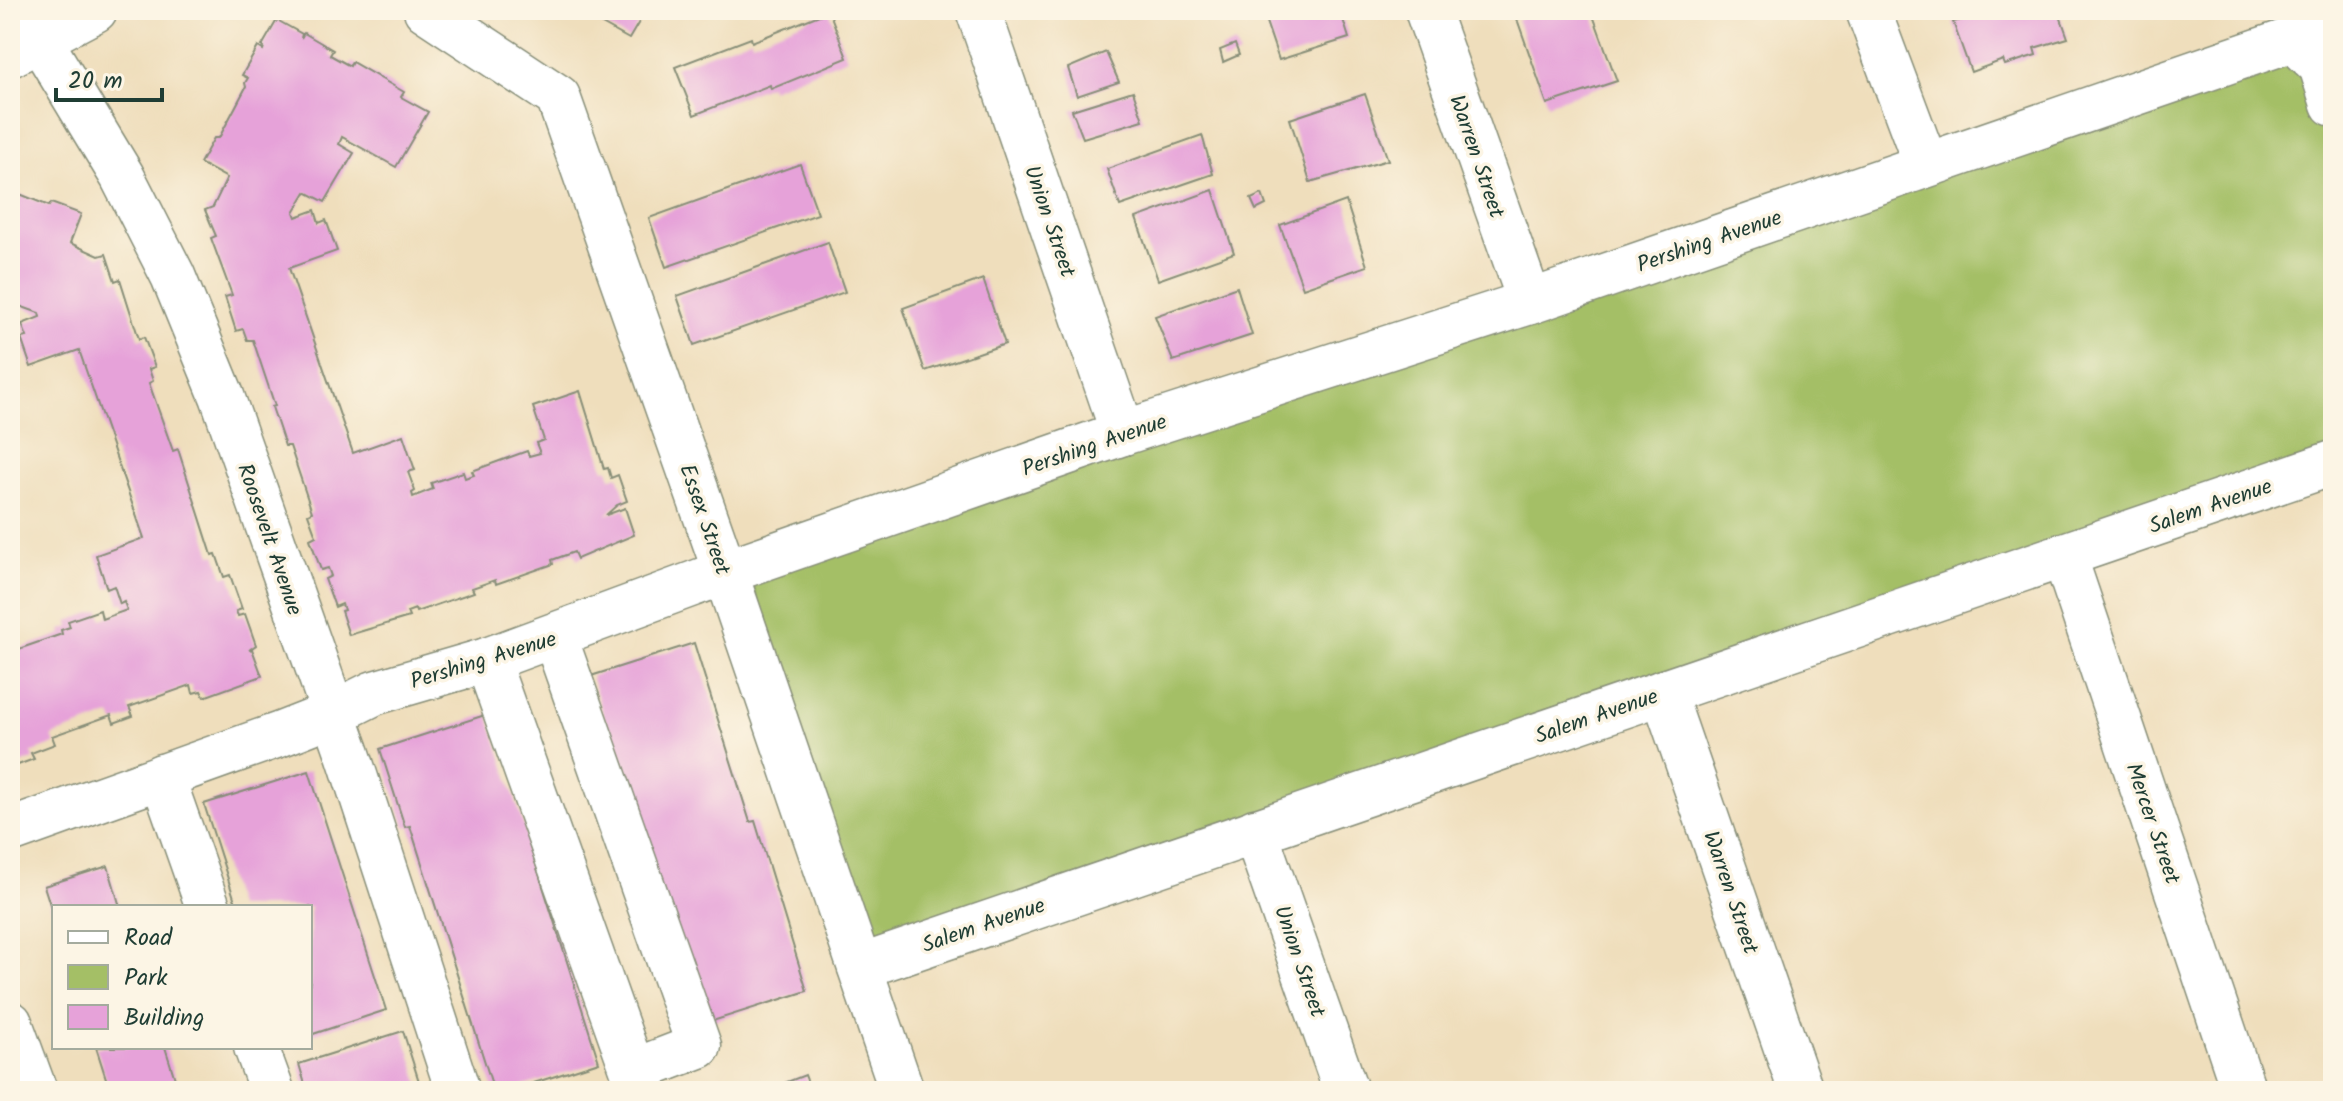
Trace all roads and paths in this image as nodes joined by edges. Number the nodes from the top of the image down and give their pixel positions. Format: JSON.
{"nodes":[{"id":1,"x":95,"y":10,"type":"edge"},
{"id":2,"x":426,"y":10,"type":"edge"},
{"id":3,"x":978,"y":10,"type":"edge"},
{"id":4,"x":1427,"y":10,"type":"edge"},
{"id":5,"x":1868,"y":10,"type":"edge"},
{"id":6,"x":2313,"y":32,"type":"edge"},
{"id":7,"x":27,"y":35,"type":"edge"},
{"id":8,"x":2333,"y":104,"type":"edge"},
{"id":9,"x":1926,"y":165,"type":"junction"},
{"id":10,"x":1530,"y":302,"type":"junction"},
{"id":11,"x":1123,"y":433,"type":"junction"},
{"id":12,"x":2333,"y":463,"type":"edge"},
{"id":13,"x":2064,"y":555,"type":"junction"},
{"id":14,"x":725,"y":572,"type":"junction"},
{"id":15,"x":555,"y":637,"type":"junction"},
{"id":16,"x":487,"y":660,"type":"junction"},
{"id":17,"x":1663,"y":692,"type":"junction"},
{"id":18,"x":332,"y":714,"type":"junction"},
{"id":19,"x":162,"y":776,"type":"junction"},
{"id":20,"x":10,"y":831,"type":"edge"},
{"id":21,"x":1255,"y":831,"type":"junction"},
{"id":22,"x":207,"y":905,"type":"edge"},
{"id":23,"x":860,"y":967,"type":"junction"},
{"id":24,"x":10,"y":1023,"type":"edge"},
{"id":25,"x":257,"y":1049,"type":"edge"},
{"id":26,"x":637,"y":1081,"type":"edge"},
{"id":27,"x":35,"y":1091,"type":"edge"},
{"id":28,"x":272,"y":1091,"type":"edge"},
{"id":29,"x":458,"y":1091,"type":"edge"},
{"id":30,"x":902,"y":1091,"type":"edge"},
{"id":31,"x":1346,"y":1091,"type":"edge"},
{"id":32,"x":1801,"y":1091,"type":"edge"},
{"id":33,"x":2244,"y":1091,"type":"edge"}],
"edges":[{"from":1,"to":7,"type":"street"},
{"from":2,"to":14,"type":"street","name":"Essex Street"},
{"from":3,"to":11,"type":"street","name":"Union Street"},
{"from":4,"to":10,"type":"street","name":"Warren Street"},
{"from":5,"to":9,"type":"street"},
{"from":6,"to":8,"type":"street","name":"Pershing Avenue"},
{"from":6,"to":9,"type":"street","name":"Pershing Avenue"},
{"from":7,"to":18,"type":"street","name":"Roosevelt Avenue"},
{"from":9,"to":10,"type":"street","name":"Pershing Avenue"},
{"from":10,"to":11,"type":"street","name":"Pershing Avenue"},
{"from":11,"to":14,"type":"street","name":"Pershing Avenue"},
{"from":12,"to":13,"type":"street","name":"Salem Avenue"},
{"from":13,"to":17,"type":"street","name":"Salem Avenue"},
{"from":13,"to":33,"type":"street","name":"Mercer Street"},
{"from":14,"to":15,"type":"street","name":"Pershing Avenue"},
{"from":14,"to":23,"type":"street","name":"Essex Street"},
{"from":15,"to":16,"type":"street","name":"Pershing Avenue"},
{"from":15,"to":26,"type":"street"},
{"from":16,"to":18,"type":"street","name":"Pershing Avenue"},
{"from":16,"to":26,"type":"street"},
{"from":17,"to":21,"type":"street","name":"Salem Avenue"},
{"from":17,"to":32,"type":"street","name":"Warren Street"},
{"from":18,"to":19,"type":"street","name":"Pershing Avenue"},
{"from":18,"to":29,"type":"street","name":"Roosevelt Avenue"},
{"from":19,"to":20,"type":"street","name":"Pershing Avenue"},
{"from":19,"to":22,"type":"street"},
{"from":21,"to":23,"type":"street","name":"Salem Avenue"},
{"from":21,"to":31,"type":"street","name":"Union Street"},
{"from":23,"to":30,"type":"street","name":"Essex Street"},
{"from":24,"to":27,"type":"street"},
{"from":25,"to":28,"type":"street"}]}
